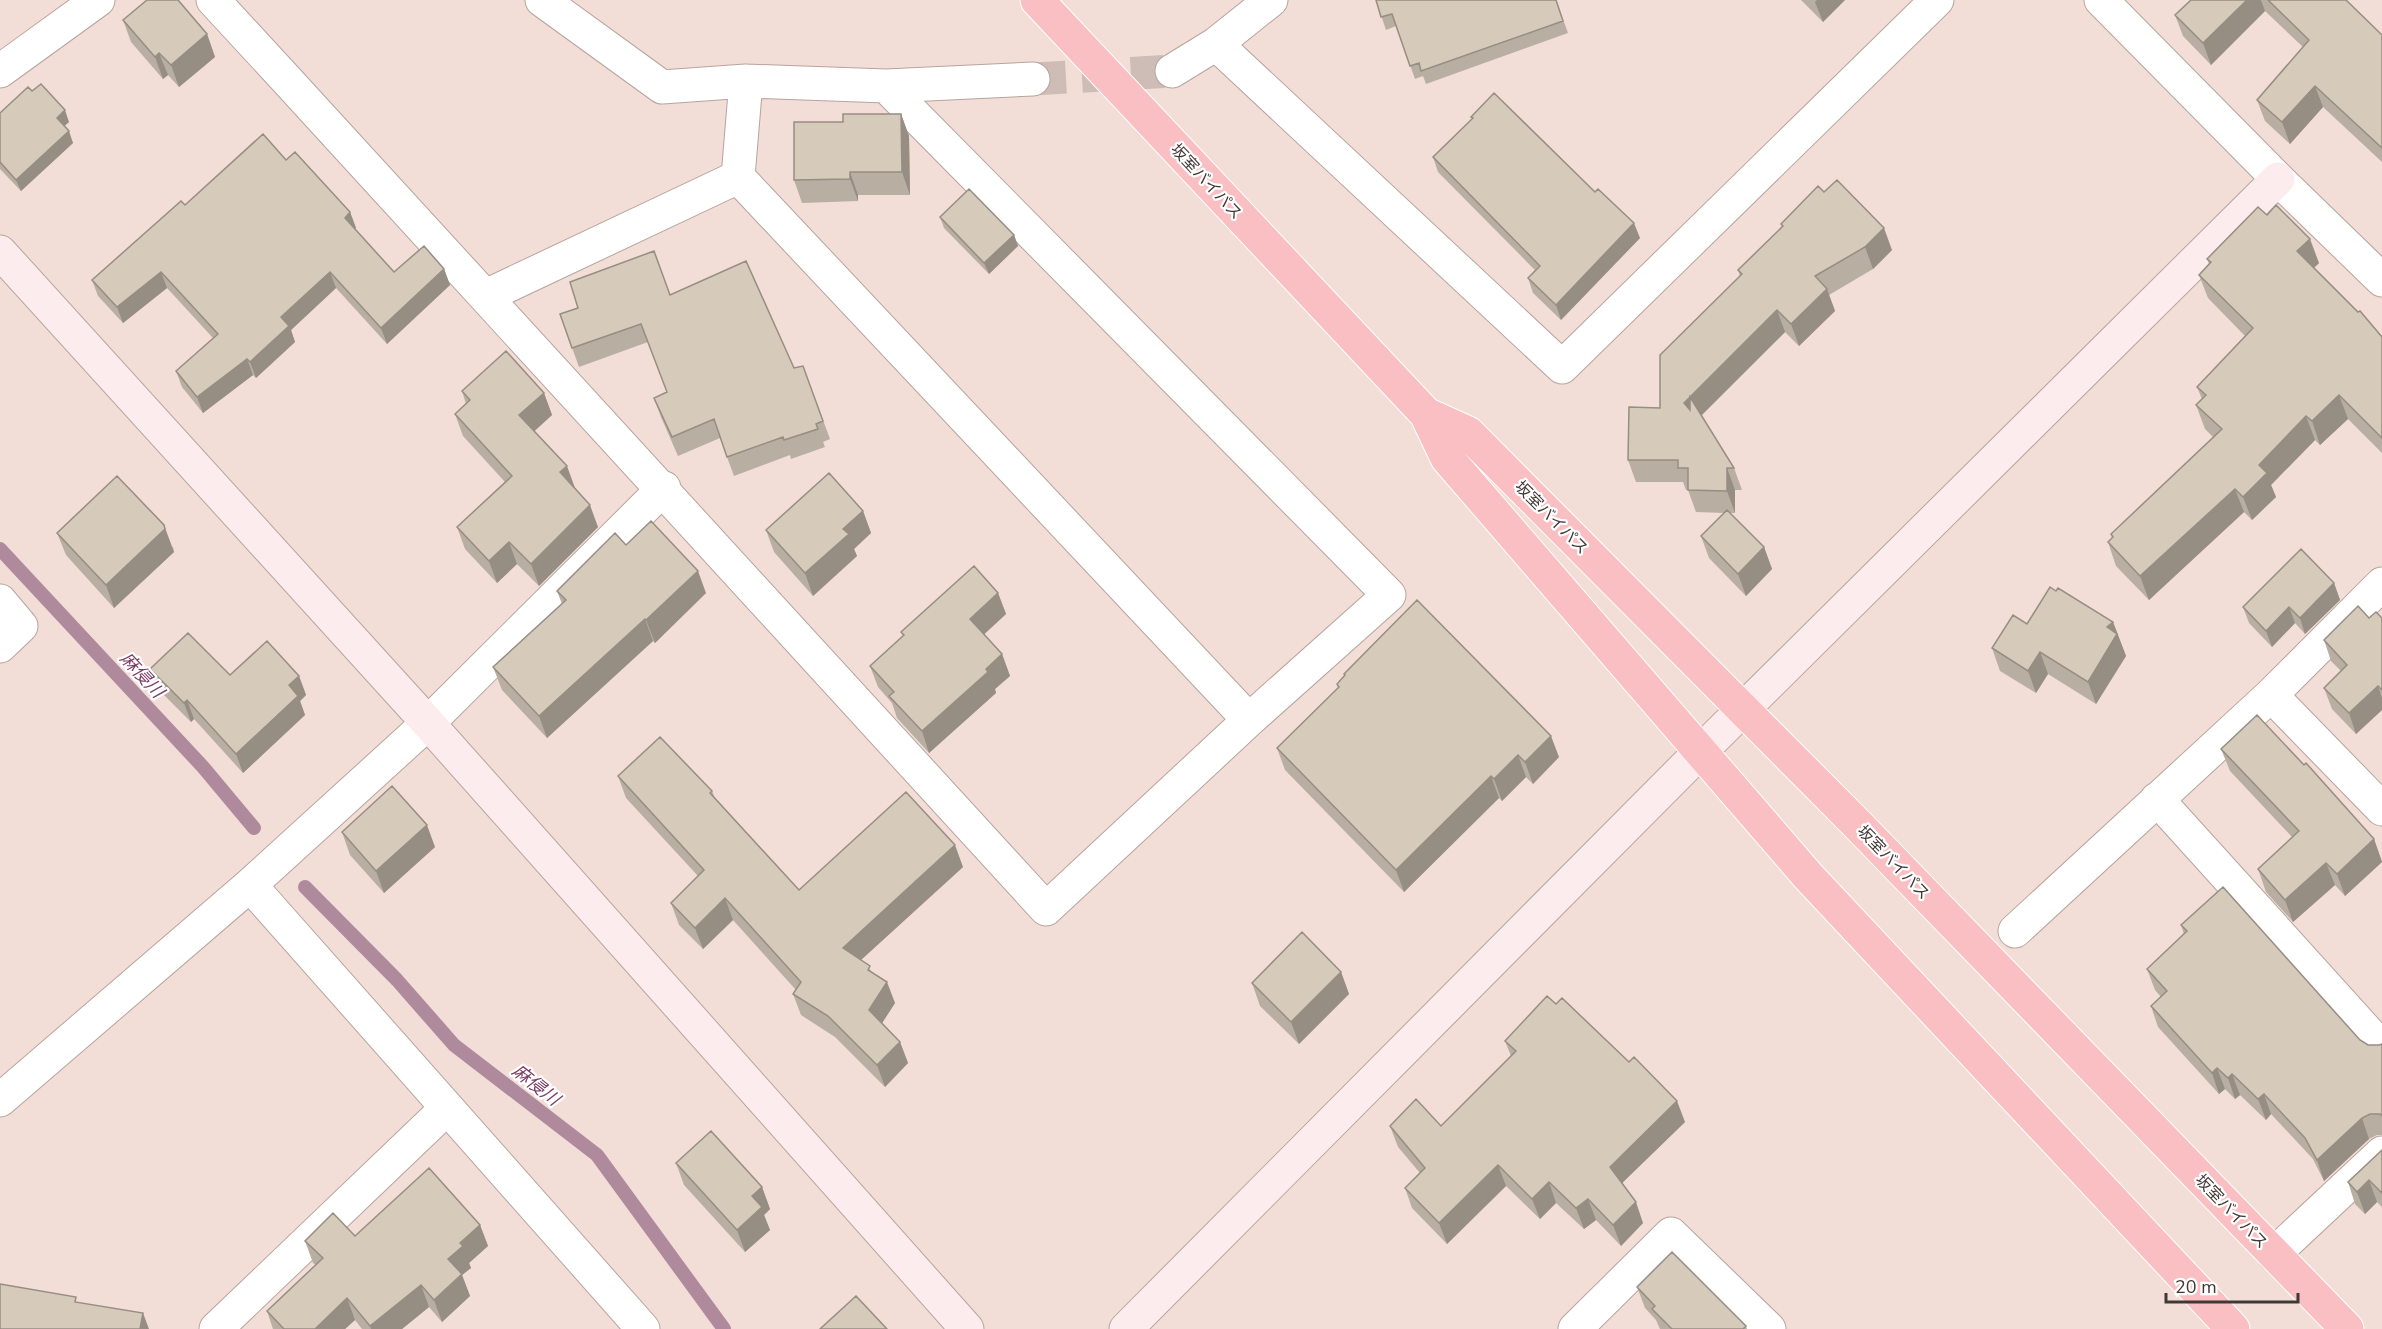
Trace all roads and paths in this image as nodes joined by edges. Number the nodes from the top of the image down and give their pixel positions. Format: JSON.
{"nodes":[{"id":1,"x":98,"y":0,"type":"edge"},
{"id":2,"x":213,"y":0,"type":"edge"},
{"id":3,"x":542,"y":0,"type":"edge"},
{"id":4,"x":1037,"y":0,"type":"edge"},
{"id":5,"x":1271,"y":0,"type":"edge"},
{"id":6,"x":1937,"y":0,"type":"edge"},
{"id":7,"x":2101,"y":0,"type":"edge"},
{"id":8,"x":1216,"y":44,"type":"junction"},
{"id":9,"x":0,"y":71,"type":"edge"},
{"id":10,"x":1172,"y":71,"type":"tunnel mouth"},
{"id":11,"x":1032,"y":80,"type":"tunnel mouth"},
{"id":12,"x":746,"y":81,"type":"junction"},
{"id":13,"x":886,"y":86,"type":"junction"},
{"id":14,"x":738,"y":177,"type":"junction"},
{"id":15,"x":2278,"y":179,"type":"junction"},
{"id":16,"x":0,"y":252,"type":"edge"},
{"id":17,"x":2382,"y":280,"type":"edge"},
{"id":18,"x":486,"y":296,"type":"junction"},
{"id":19,"x":1426,"y":414,"type":"junction"},
{"id":20,"x":664,"y":488,"type":"junction"},
{"id":21,"x":2382,"y":584,"type":"edge"},
{"id":22,"x":0,"y":601,"type":"edge"},
{"id":23,"x":0,"y":646,"type":"edge"},
{"id":24,"x":2271,"y":695,"type":"junction"},
{"id":25,"x":1743,"y":709,"type":"junction"},
{"id":26,"x":1249,"y":720,"type":"junction"},
{"id":27,"x":428,"y":723,"type":"junction"},
{"id":28,"x":1700,"y":752,"type":"junction"},
{"id":29,"x":2157,"y":799,"type":"junction"},
{"id":30,"x":2382,"y":809,"type":"edge"},
{"id":31,"x":250,"y":885,"type":"junction"},
{"id":32,"x":2015,"y":931,"type":"dead end"},
{"id":33,"x":2382,"y":1048,"type":"edge"},
{"id":34,"x":0,"y":1100,"type":"edge"},
{"id":35,"x":447,"y":1108,"type":"junction"},
{"id":36,"x":2382,"y":1154,"type":"edge"},
{"id":37,"x":2274,"y":1254,"type":"junction"},
{"id":38,"x":631,"y":1325,"type":"edge"},
{"id":39,"x":216,"y":1329,"type":"edge"},
{"id":40,"x":967,"y":1329,"type":"edge"},
{"id":41,"x":1126,"y":1329,"type":"edge"},
{"id":42,"x":1575,"y":1329,"type":"edge"},
{"id":43,"x":1769,"y":1329,"type":"edge"},
{"id":44,"x":2233,"y":1329,"type":"edge"},
{"id":45,"x":2347,"y":1329,"type":"edge"}],
"edges":[{"from":1,"to":9,"type":"street"},
{"from":2,"to":18,"type":"street"},
{"from":3,"to":12,"type":"street"},
{"from":4,"to":19,"type":"highway","name":"坂室バイパス"},
{"from":5,"to":8,"type":"street"},
{"from":6,"to":8,"type":"street"},
{"from":7,"to":15,"type":"street"},
{"from":8,"to":10,"type":"street"},
{"from":11,"to":13,"type":"street"},
{"from":12,"to":13,"type":"street"},
{"from":12,"to":14,"type":"street"},
{"from":13,"to":26,"type":"street"},
{"from":14,"to":18,"type":"street"},
{"from":14,"to":26,"type":"street"},
{"from":15,"to":17,"type":"street"},
{"from":15,"to":25,"type":"street"},
{"from":16,"to":27,"type":"street"},
{"from":18,"to":20,"type":"street"},
{"from":19,"to":25,"type":"highway","name":"坂室バイパス"},
{"from":19,"to":28,"type":"highway","name":"坂室バイパス"},
{"from":20,"to":26,"type":"street"},
{"from":20,"to":27,"type":"street"},
{"from":21,"to":24,"type":"street"},
{"from":22,"to":23,"type":"street"},
{"from":24,"to":29,"type":"street"},
{"from":24,"to":30,"type":"street"},
{"from":25,"to":28,"type":"street"},
{"from":25,"to":37,"type":"highway","name":"坂室バイパス"},
{"from":27,"to":31,"type":"street"},
{"from":27,"to":40,"type":"street"},
{"from":28,"to":41,"type":"street"},
{"from":28,"to":44,"type":"highway","name":"坂室バイパス"},
{"from":29,"to":32,"type":"street"},
{"from":29,"to":33,"type":"street"},
{"from":31,"to":34,"type":"street"},
{"from":31,"to":35,"type":"street"},
{"from":35,"to":38,"type":"street"},
{"from":35,"to":39,"type":"street"},
{"from":36,"to":37,"type":"street"},
{"from":37,"to":45,"type":"highway","name":"坂室バイパス"},
{"from":42,"to":43,"type":"street"}]}
